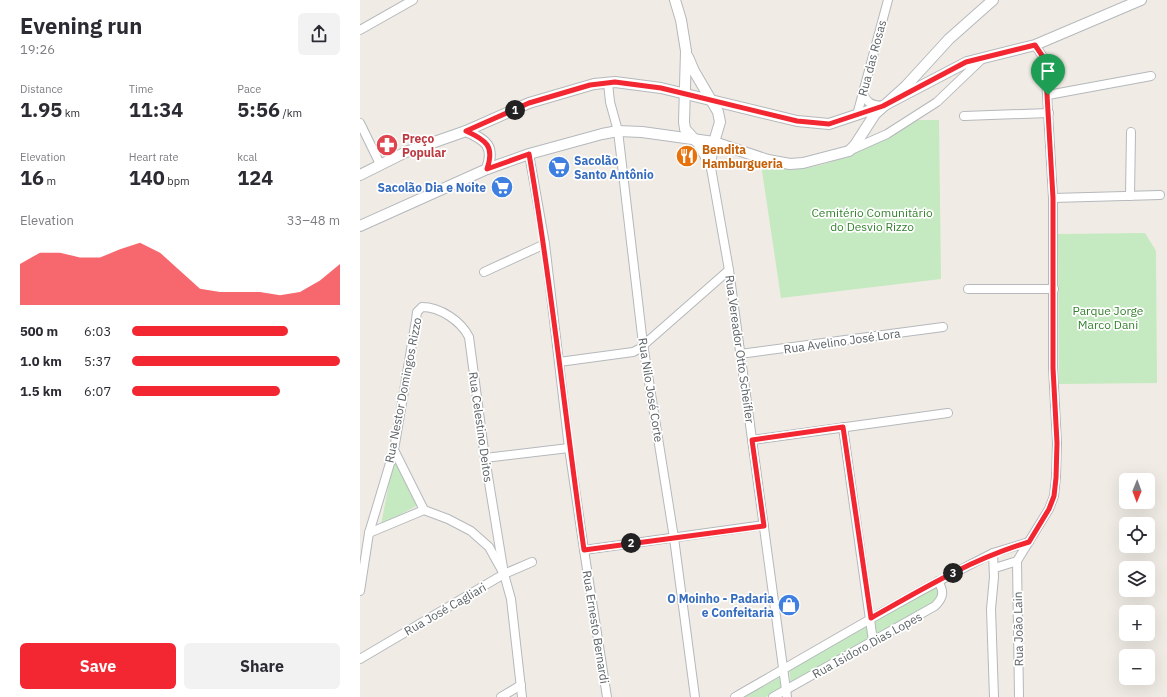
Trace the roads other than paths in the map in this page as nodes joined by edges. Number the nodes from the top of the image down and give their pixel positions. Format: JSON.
{"nodes":[{"id":1,"x":413,"y":0,"type":"edge"},
{"id":2,"x":675,"y":0,"type":"edge"},
{"id":3,"x":888,"y":0,"type":"edge"},
{"id":4,"x":993,"y":0,"type":"edge"},
{"id":5,"x":1141,"y":0,"type":"edge"},
{"id":6,"x":360,"y":30,"type":"edge"},
{"id":7,"x":1035,"y":45,"type":"junction"},
{"id":8,"x":686,"y":51,"type":"junction"},
{"id":9,"x":983,"y":58,"type":"junction"},
{"id":10,"x":1151,"y":76,"type":"dead end"},
{"id":11,"x":608,"y":83,"type":"junction"},
{"id":12,"x":862,"y":92,"type":"junction"},
{"id":13,"x":686,"y":95,"type":"junction"},
{"id":14,"x":1048,"y":95,"type":"junction"},
{"id":15,"x":709,"y":100,"type":"junction"},
{"id":16,"x":883,"y":106,"type":"junction"},
{"id":17,"x":1049,"y":113,"type":"junction"},
{"id":18,"x":860,"y":115,"type":"junction"},
{"id":19,"x":964,"y":116,"type":"dead end"},
{"id":20,"x":360,"y":123,"type":"edge"},
{"id":21,"x":466,"y":131,"type":"junction"},
{"id":22,"x":618,"y":131,"type":"junction"},
{"id":23,"x":1131,"y":132,"type":"dead end"},
{"id":24,"x":696,"y":141,"type":"junction"},
{"id":25,"x":714,"y":142,"type":"junction"},
{"id":26,"x":852,"y":148,"type":"junction"},
{"id":27,"x":529,"y":154,"type":"junction"},
{"id":28,"x":380,"y":164,"type":"junction"},
{"id":29,"x":711,"y":168,"type":"junction"},
{"id":30,"x":487,"y":169,"type":"junction"},
{"id":31,"x":360,"y":175,"type":"edge"},
{"id":32,"x":1160,"y":195,"type":"dead end"},
{"id":33,"x":1130,"y":196,"type":"junction"},
{"id":34,"x":1053,"y":198,"type":"junction"},
{"id":35,"x":360,"y":226,"type":"edge"},
{"id":36,"x":545,"y":244,"type":"junction"},
{"id":37,"x":729,"y":270,"type":"junction"},
{"id":38,"x":484,"y":272,"type":"dead end"},
{"id":39,"x":968,"y":289,"type":"dead end"},
{"id":40,"x":1054,"y":289,"type":"junction"},
{"id":41,"x":422,"y":307,"type":"joint"},
{"id":42,"x":943,"y":327,"type":"dead end"},
{"id":43,"x":643,"y":344,"type":"junction"},
{"id":44,"x":740,"y":354,"type":"junction"},
{"id":45,"x":559,"y":362,"type":"junction"},
{"id":46,"x":948,"y":413,"type":"dead end"},
{"id":47,"x":843,"y":427,"type":"junction"},
{"id":48,"x":752,"y":440,"type":"junction"},
{"id":49,"x":569,"y":448,"type":"junction"},
{"id":50,"x":394,"y":450,"type":"junction"},
{"id":51,"x":485,"y":458,"type":"junction"},
{"id":52,"x":424,"y":510,"type":"junction"},
{"id":53,"x":764,"y":526,"type":"junction"},
{"id":54,"x":369,"y":532,"type":"junction"},
{"id":55,"x":674,"y":538,"type":"junction"},
{"id":56,"x":1029,"y":542,"type":"junction"},
{"id":57,"x":584,"y":550,"type":"junction"},
{"id":58,"x":994,"y":553,"type":"junction"},
{"id":59,"x":532,"y":562,"type":"dead end"},
{"id":60,"x":1017,"y":562,"type":"junction"},
{"id":61,"x":995,"y":568,"type":"junction"},
{"id":62,"x":504,"y":574,"type":"junction"},
{"id":63,"x":938,"y":581,"type":"junction"},
{"id":64,"x":360,"y":591,"type":"edge"},
{"id":65,"x":871,"y":618,"type":"junction"},
{"id":66,"x":873,"y":641,"type":"junction"},
{"id":67,"x":360,"y":659,"type":"edge"},
{"id":68,"x":784,"y":669,"type":"junction"},
{"id":69,"x":521,"y":685,"type":"junction"},
{"id":70,"x":787,"y":693,"type":"edge"},
{"id":71,"x":501,"y":697,"type":"edge"},
{"id":72,"x":522,"y":697,"type":"edge"},
{"id":73,"x":607,"y":697,"type":"edge"},
{"id":74,"x":695,"y":697,"type":"edge"},
{"id":75,"x":735,"y":697,"type":"edge"},
{"id":76,"x":773,"y":697,"type":"edge"},
{"id":77,"x":994,"y":697,"type":"edge"},
{"id":78,"x":1019,"y":697,"type":"edge"}],
"edges":[{"from":1,"to":6,"type":"street"},
{"from":2,"to":8,"type":"street"},
{"from":3,"to":12,"type":"street","name":"Rua das Rosas"},
{"from":4,"to":16,"type":"street"},
{"from":5,"to":7,"type":"street"},
{"from":7,"to":9,"type":"street"},
{"from":7,"to":14,"type":"street"},
{"from":8,"to":13,"type":"street","name":"Rua Vereador Otto Scheifler"},
{"from":8,"to":15,"type":"street","name":"Rua Vereador Otto Scheifler"},
{"from":9,"to":16,"type":"street"},
{"from":9,"to":26,"type":"street"},
{"from":10,"to":14,"type":"street"},
{"from":11,"to":13,"type":"street"},
{"from":11,"to":21,"type":"street"},
{"from":11,"to":22,"type":"street","name":"Rua Nilo José Corte"},
{"from":12,"to":16,"type":"street"},
{"from":12,"to":18,"type":"street","name":"Rua das Rosas"},
{"from":13,"to":15,"type":"street"},
{"from":13,"to":24,"type":"street","name":"Rua Vereador Otto Scheifler"},
{"from":14,"to":17,"type":"street"},
{"from":15,"to":18,"type":"street"},
{"from":15,"to":25,"type":"street","name":"Rua Vereador Otto Scheifler"},
{"from":16,"to":18,"type":"street"},
{"from":16,"to":26,"type":"street"},
{"from":17,"to":19,"type":"street"},
{"from":17,"to":34,"type":"street"},
{"from":18,"to":26,"type":"street"},
{"from":20,"to":28,"type":"street"},
{"from":21,"to":28,"type":"street"},
{"from":21,"to":30,"type":"street"},
{"from":22,"to":24,"type":"street"},
{"from":22,"to":27,"type":"street"},
{"from":22,"to":43,"type":"street","name":"Rua Nilo José Corte"},
{"from":23,"to":33,"type":"street"},
{"from":24,"to":25,"type":"street"},
{"from":24,"to":29,"type":"street","name":"Rua Vereador Otto Scheifler"},
{"from":25,"to":26,"type":"street"},
{"from":25,"to":29,"type":"street","name":"Rua Vereador Otto Scheifler"},
{"from":27,"to":30,"type":"street"},
{"from":27,"to":36,"type":"street","name":"Rua Ernesto Bernardi"},
{"from":28,"to":31,"type":"street"},
{"from":29,"to":37,"type":"street","name":"Rua Vereador Otto Scheifler"},
{"from":30,"to":35,"type":"street"},
{"from":32,"to":33,"type":"street"},
{"from":33,"to":34,"type":"street"},
{"from":34,"to":40,"type":"street"},
{"from":36,"to":38,"type":"street"},
{"from":36,"to":45,"type":"street","name":"Rua Ernesto Bernardi"},
{"from":37,"to":43,"type":"street"},
{"from":37,"to":44,"type":"street","name":"Rua Vereador Otto Scheifler"},
{"from":39,"to":40,"type":"street"},
{"from":40,"to":56,"type":"street"},
{"from":41,"to":50,"type":"street","name":"Rua Nestor Domingos Rizzo"},
{"from":41,"to":51,"type":"street","name":"Rua Celestino Deitos"},
{"from":42,"to":44,"type":"street","name":"Rua Avelino José Lora"},
{"from":43,"to":45,"type":"street"},
{"from":43,"to":55,"type":"street","name":"Rua Nilo José Corte"},
{"from":44,"to":48,"type":"street","name":"Rua Vereador Otto Scheifler"},
{"from":45,"to":49,"type":"street","name":"Rua Ernesto Bernardi"},
{"from":46,"to":47,"type":"street"},
{"from":47,"to":48,"type":"street"},
{"from":47,"to":65,"type":"street"},
{"from":48,"to":53,"type":"street","name":"Rua Vereador Otto Scheifler"},
{"from":49,"to":51,"type":"street"},
{"from":49,"to":57,"type":"street","name":"Rua Ernesto Bernardi"},
{"from":50,"to":52,"type":"street"},
{"from":50,"to":54,"type":"street","name":"Rua Nestor Domingos Rizzo"},
{"from":51,"to":62,"type":"street","name":"Rua Celestino Deitos"},
{"from":52,"to":54,"type":"street"},
{"from":52,"to":62,"type":"street","name":"Rua Celestino Deitos"},
{"from":53,"to":55,"type":"street"},
{"from":53,"to":68,"type":"street","name":"Rua Vereador Otto Scheifler"},
{"from":54,"to":64,"type":"street","name":"Rua Nestor Domingos Rizzo"},
{"from":55,"to":57,"type":"street"},
{"from":55,"to":74,"type":"street","name":"Rua Nilo José Corte"},
{"from":56,"to":58,"type":"street","name":"Rua Isidoro Dias Lopes"},
{"from":56,"to":60,"type":"street"},
{"from":57,"to":73,"type":"street","name":"Rua Ernesto Bernardi"},
{"from":58,"to":61,"type":"street"},
{"from":58,"to":63,"type":"street","name":"Rua Isidoro Dias Lopes"},
{"from":59,"to":62,"type":"street","name":"Rua José Cagliari"},
{"from":60,"to":61,"type":"street"},
{"from":60,"to":78,"type":"street","name":"Rua João Lain"},
{"from":61,"to":77,"type":"street"},
{"from":62,"to":67,"type":"street","name":"Rua José Cagliari"},
{"from":62,"to":69,"type":"street","name":"Rua Celestino Deitos"},
{"from":63,"to":65,"type":"street","name":"Rua Isidoro Dias Lopes"},
{"from":63,"to":66,"type":"street","name":"Rua Isidoro Dias Lopes"},
{"from":65,"to":66,"type":"street"},
{"from":65,"to":68,"type":"street","name":"Rua Isidoro Dias Lopes"},
{"from":66,"to":70,"type":"street","name":"Rua Isidoro Dias Lopes"},
{"from":68,"to":70,"type":"street","name":"Rua Vereador Otto Scheifler"},
{"from":68,"to":75,"type":"street","name":"Rua Isidoro Dias Lopes"},
{"from":69,"to":71,"type":"street"},
{"from":69,"to":72,"type":"street","name":"Rua Celestino Deitos"},
{"from":70,"to":76,"type":"street","name":"Rua Isidoro Dias Lopes"}]}
